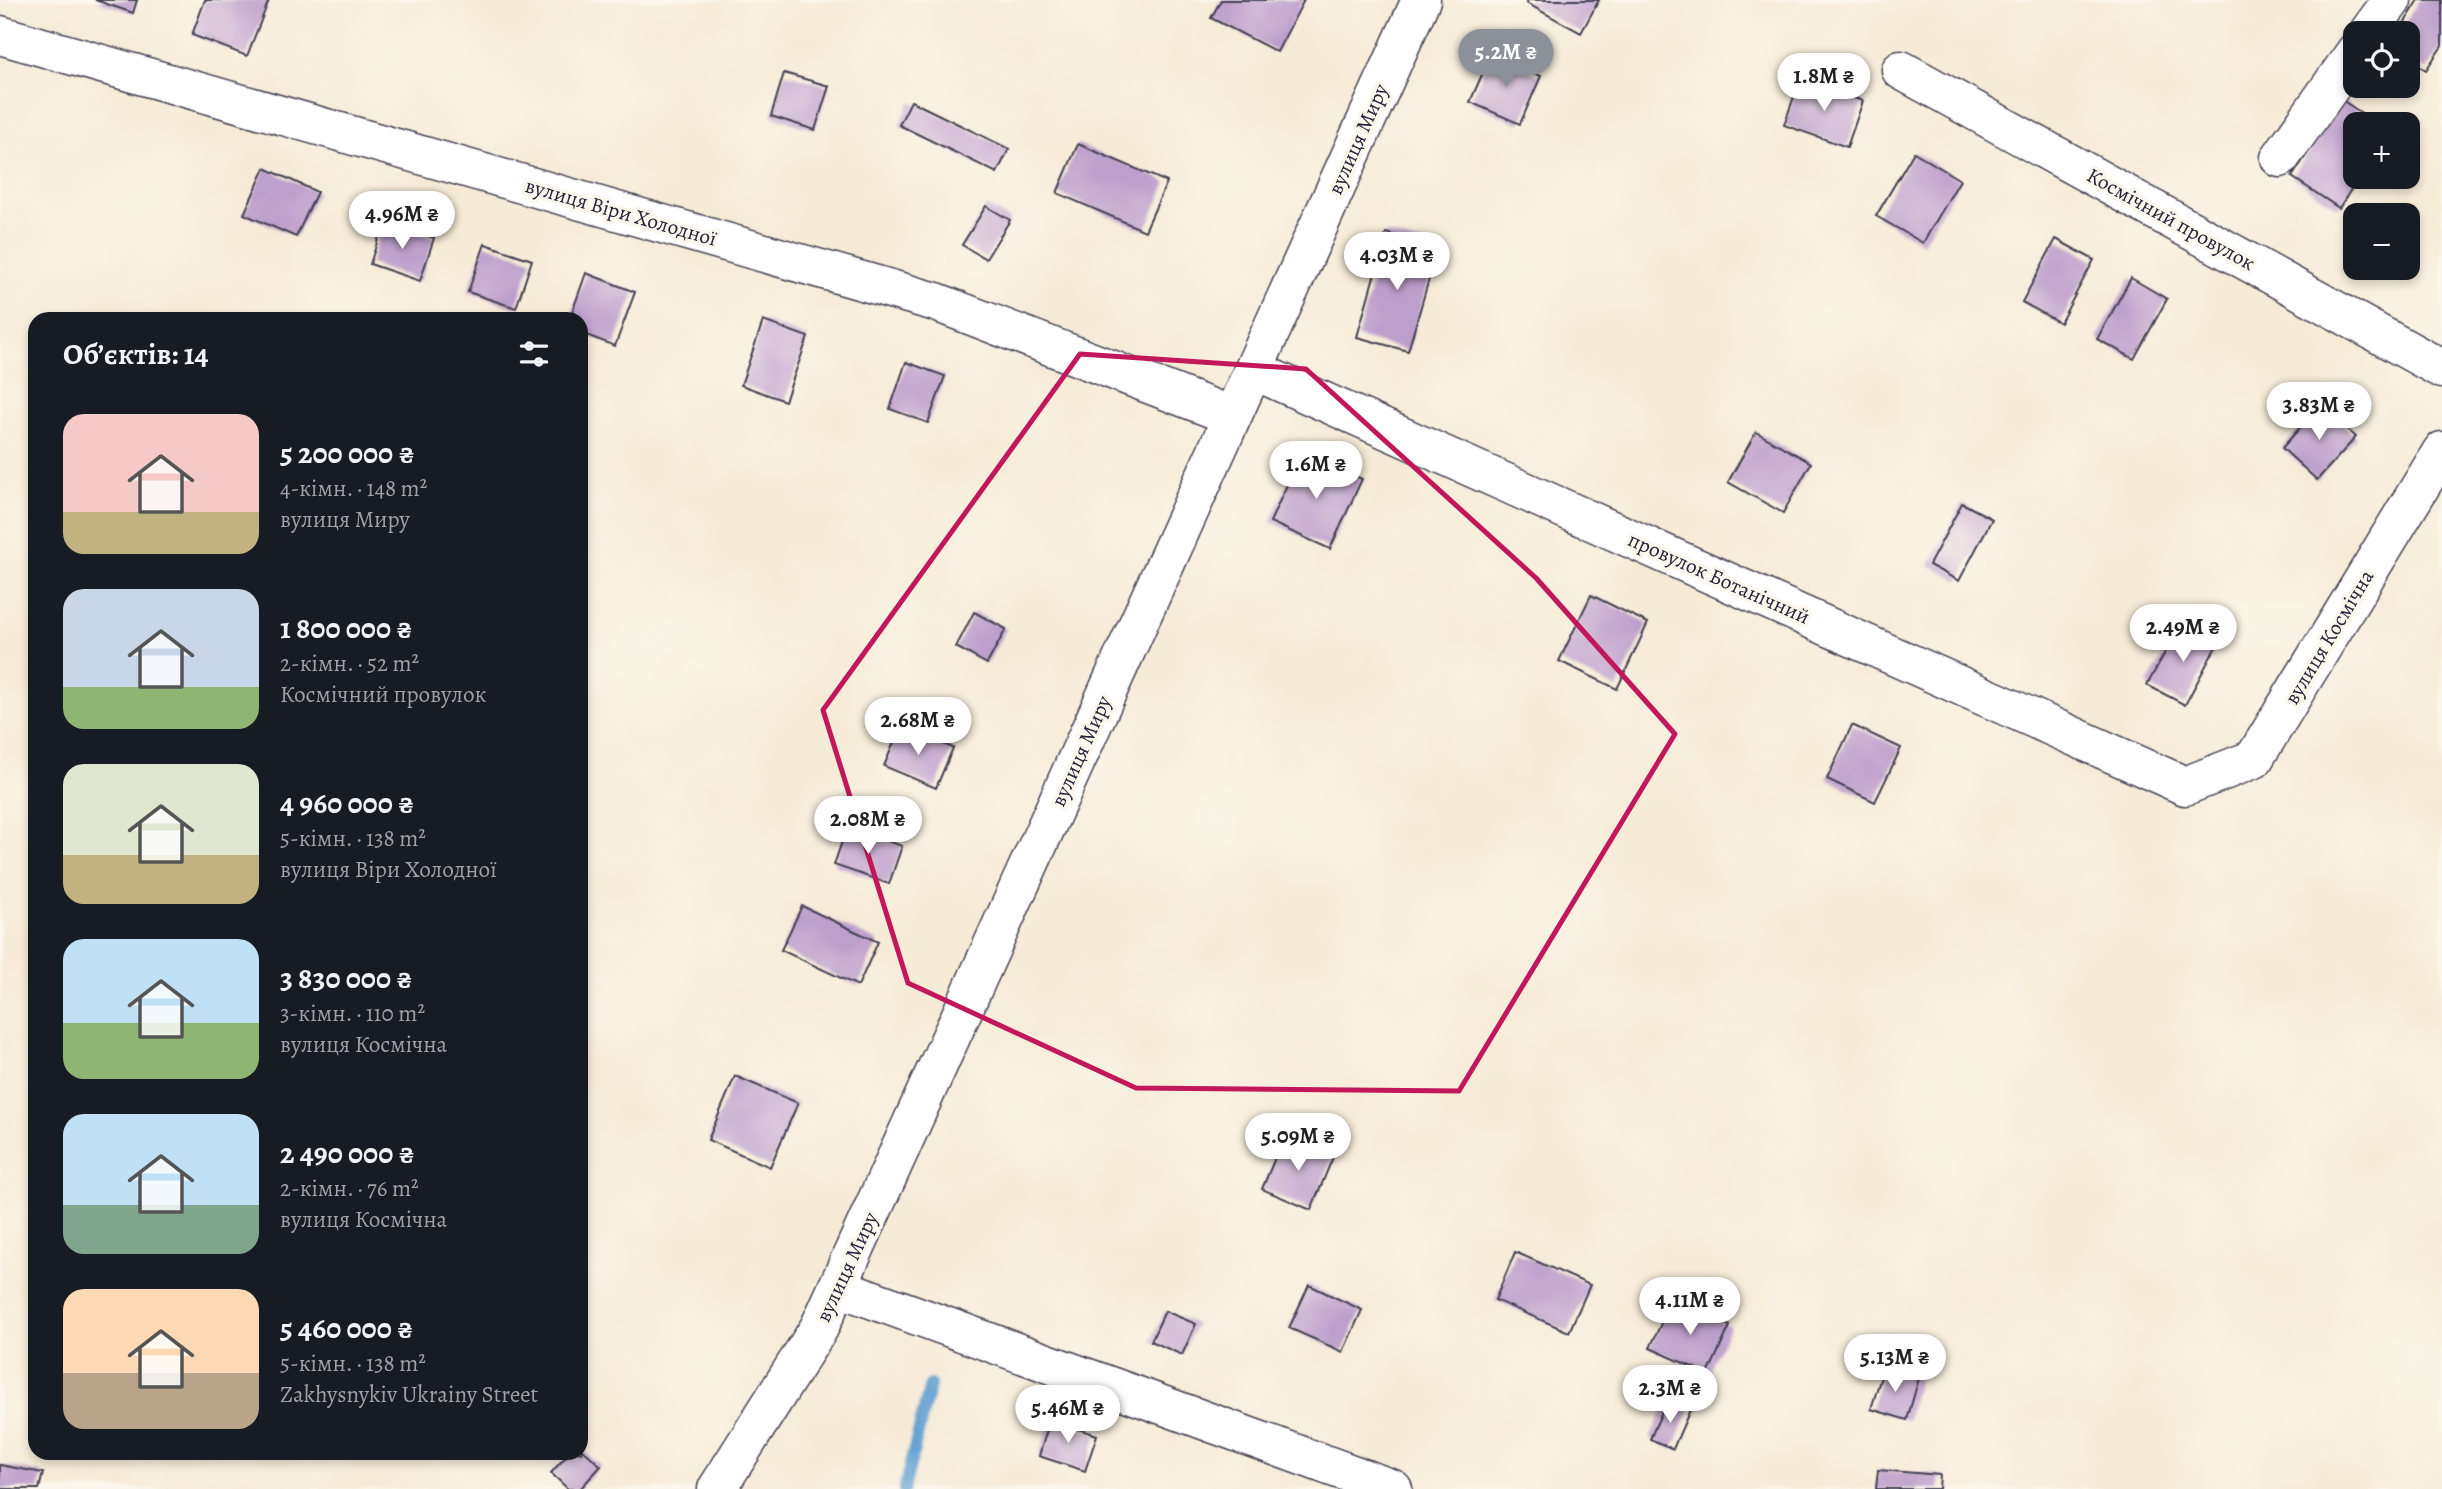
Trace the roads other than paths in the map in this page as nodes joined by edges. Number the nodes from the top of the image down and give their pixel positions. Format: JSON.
{"nodes":[{"id":1,"x":1421,"y":0,"type":"edge"},
{"id":2,"x":2392,"y":0,"type":"edge"},
{"id":3,"x":2377,"y":21,"type":"edge"},
{"id":4,"x":0,"y":35,"type":"edge"},
{"id":5,"x":2343,"y":69,"type":"edge"},
{"id":6,"x":1901,"y":70,"type":"dead end"},
{"id":7,"x":2280,"y":158,"type":"dead end"},
{"id":8,"x":2442,"y":369,"type":"edge"},
{"id":9,"x":1253,"y":370,"type":"junction"},
{"id":10,"x":1233,"y":416,"type":"junction"},
{"id":11,"x":2442,"y":451,"type":"edge"},
{"id":12,"x":2185,"y":786,"type":"joint"},
{"id":13,"x":838,"y":1287,"type":"junction"},
{"id":14,"x":717,"y":1489,"type":"edge"},
{"id":15,"x":1393,"y":1489,"type":"edge"}],
"edges":[{"from":1,"to":9,"type":"street","name":"вулиця Миру"},
{"from":2,"to":3,"type":"street"},
{"from":4,"to":10,"type":"street","name":"вулиця Віри Холодної"},
{"from":5,"to":7,"type":"street"},
{"from":6,"to":8,"type":"street","name":"Космічний провулок"},
{"from":9,"to":10,"type":"street","name":"вулиця Миру"},
{"from":9,"to":12,"type":"street","name":"провулок Ботанічний"},
{"from":10,"to":13,"type":"street","name":"вулиця Миру"},
{"from":11,"to":12,"type":"street","name":"вулиця Космічна"},
{"from":13,"to":14,"type":"street","name":"вулиця Миру"},
{"from":13,"to":15,"type":"street"}]}
